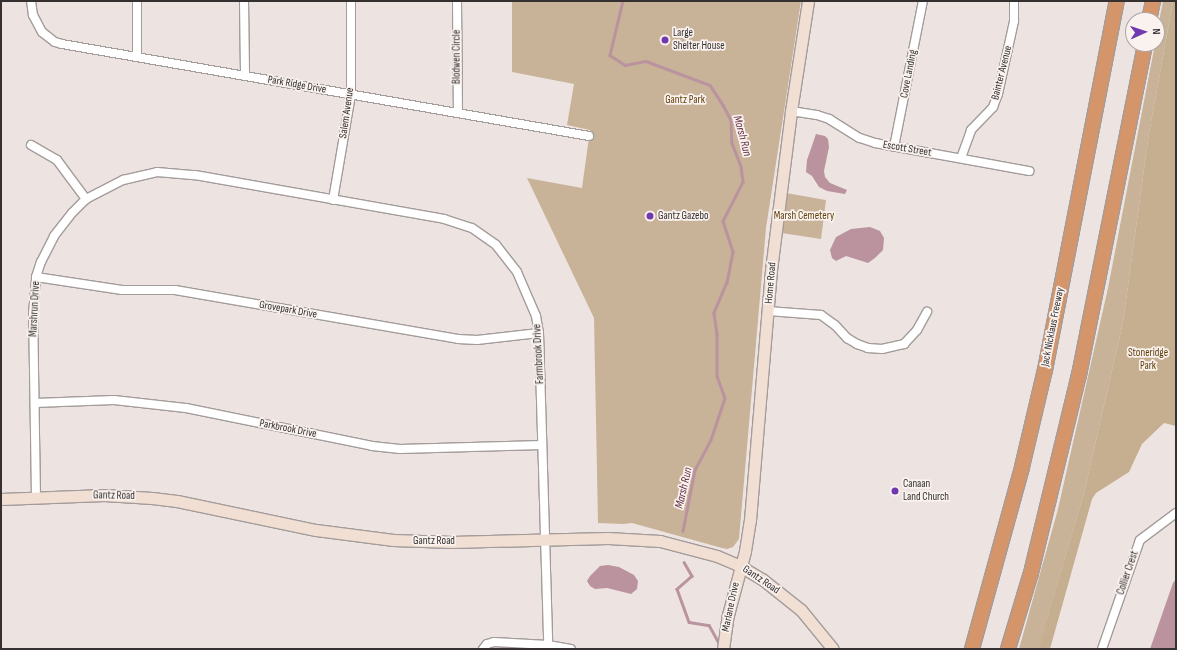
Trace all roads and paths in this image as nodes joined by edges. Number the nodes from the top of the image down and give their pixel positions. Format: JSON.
{"nodes":[{"id":1,"x":31,"y":1,"type":"edge"},
{"id":2,"x":137,"y":1,"type":"edge"},
{"id":3,"x":244,"y":1,"type":"edge"},
{"id":4,"x":350,"y":1,"type":"edge"},
{"id":5,"x":457,"y":1,"type":"edge"},
{"id":6,"x":808,"y":1,"type":"edge"},
{"id":7,"x":923,"y":1,"type":"edge"},
{"id":8,"x":1014,"y":1,"type":"edge"},
{"id":9,"x":1117,"y":1,"type":"edge"},
{"id":10,"x":1153,"y":1,"type":"edge"},
{"id":11,"x":1151,"y":12,"type":"edge"},
{"id":12,"x":1143,"y":52,"type":"edge"},
{"id":13,"x":137,"y":57,"type":"junction"},
{"id":14,"x":244,"y":76,"type":"junction"},
{"id":15,"x":351,"y":95,"type":"junction"},
{"id":16,"x":791,"y":111,"type":"junction"},
{"id":17,"x":458,"y":112,"type":"junction"},
{"id":18,"x":589,"y":136,"type":"dead end"},
{"id":19,"x":31,"y":145,"type":"dead end"},
{"id":20,"x":894,"y":147,"type":"junction"},
{"id":21,"x":961,"y":158,"type":"junction"},
{"id":22,"x":1030,"y":171,"type":"dead end"},
{"id":23,"x":310,"y":196,"type":"joint"},
{"id":24,"x":86,"y":199,"type":"junction"},
{"id":25,"x":332,"y":200,"type":"junction"},
{"id":26,"x":36,"y":277,"type":"junction"},
{"id":27,"x":768,"y":311,"type":"junction"},
{"id":28,"x":927,"y":312,"type":"dead end"},
{"id":29,"x":539,"y":333,"type":"junction"},
{"id":30,"x":35,"y":403,"type":"junction"},
{"id":31,"x":542,"y":446,"type":"junction"},
{"id":32,"x":36,"y":498,"type":"junction"},
{"id":33,"x":1,"y":499,"type":"edge"},
{"id":34,"x":1176,"y":513,"type":"edge"},
{"id":35,"x":545,"y":540,"type":"junction"},
{"id":36,"x":740,"y":566,"type":"junction"},
{"id":37,"x":548,"y":645,"type":"junction"},
{"id":38,"x":723,"y":646,"type":"edge"},
{"id":39,"x":483,"y":649,"type":"edge"},
{"id":40,"x":571,"y":649,"type":"edge"},
{"id":41,"x":833,"y":649,"type":"edge"},
{"id":42,"x":972,"y":649,"type":"edge"},
{"id":43,"x":1008,"y":649,"type":"edge"},
{"id":44,"x":1102,"y":649,"type":"edge"}],
"edges":[{"from":1,"to":13,"type":"street","name":"Park Ridge Drive"},
{"from":2,"to":13,"type":"street"},
{"from":3,"to":14,"type":"street"},
{"from":4,"to":15,"type":"street","name":"Salem Avenue"},
{"from":5,"to":17,"type":"street","name":"Blodwen Circle"},
{"from":6,"to":16,"type":"main road","name":"Home Road"},
{"from":7,"to":20,"type":"street","name":"Cove Landing"},
{"from":8,"to":21,"type":"street","name":"Bainter Avenue"},
{"from":9,"to":42,"type":"highway","name":"Jack Nicklaus Freeway"},
{"from":10,"to":11,"type":"highway"},
{"from":12,"to":43,"type":"highway"},
{"from":13,"to":14,"type":"street","name":"Park Ridge Drive"},
{"from":14,"to":15,"type":"street","name":"Park Ridge Drive"},
{"from":15,"to":17,"type":"street","name":"Park Ridge Drive"},
{"from":15,"to":25,"type":"street","name":"Salem Avenue"},
{"from":16,"to":20,"type":"street","name":"Escott Street"},
{"from":16,"to":27,"type":"main road","name":"Home Road"},
{"from":17,"to":18,"type":"street","name":"Park Ridge Drive"},
{"from":19,"to":24,"type":"street"},
{"from":20,"to":21,"type":"street","name":"Escott Street"},
{"from":21,"to":22,"type":"street","name":"Escott Street"},
{"from":23,"to":24,"type":"street","name":"Marshrun Drive"},
{"from":23,"to":25,"type":"street","name":"Farmbrook Drive"},
{"from":24,"to":26,"type":"street","name":"Marshrun Drive"},
{"from":25,"to":29,"type":"street","name":"Farmbrook Drive"},
{"from":26,"to":29,"type":"street","name":"Grovepark Drive"},
{"from":26,"to":30,"type":"street","name":"Marshrun Drive"},
{"from":27,"to":28,"type":"street"},
{"from":27,"to":36,"type":"main road","name":"Home Road"},
{"from":29,"to":31,"type":"street","name":"Farmbrook Drive"},
{"from":30,"to":31,"type":"street","name":"Parkbrook Drive"},
{"from":30,"to":32,"type":"street","name":"Marshrun Drive"},
{"from":31,"to":35,"type":"street","name":"Farmbrook Drive"},
{"from":32,"to":33,"type":"main road","name":"Gantz Road"},
{"from":32,"to":35,"type":"main road","name":"Gantz Road"},
{"from":34,"to":44,"type":"street","name":"Collier Crest"},
{"from":35,"to":36,"type":"main road","name":"Gantz Road"},
{"from":35,"to":37,"type":"street","name":"Farmbrook Drive"},
{"from":36,"to":38,"type":"main road","name":"Marlane Drive"},
{"from":36,"to":41,"type":"main road","name":"Gantz Road"},
{"from":37,"to":39,"type":"street"},
{"from":37,"to":40,"type":"street"}]}
